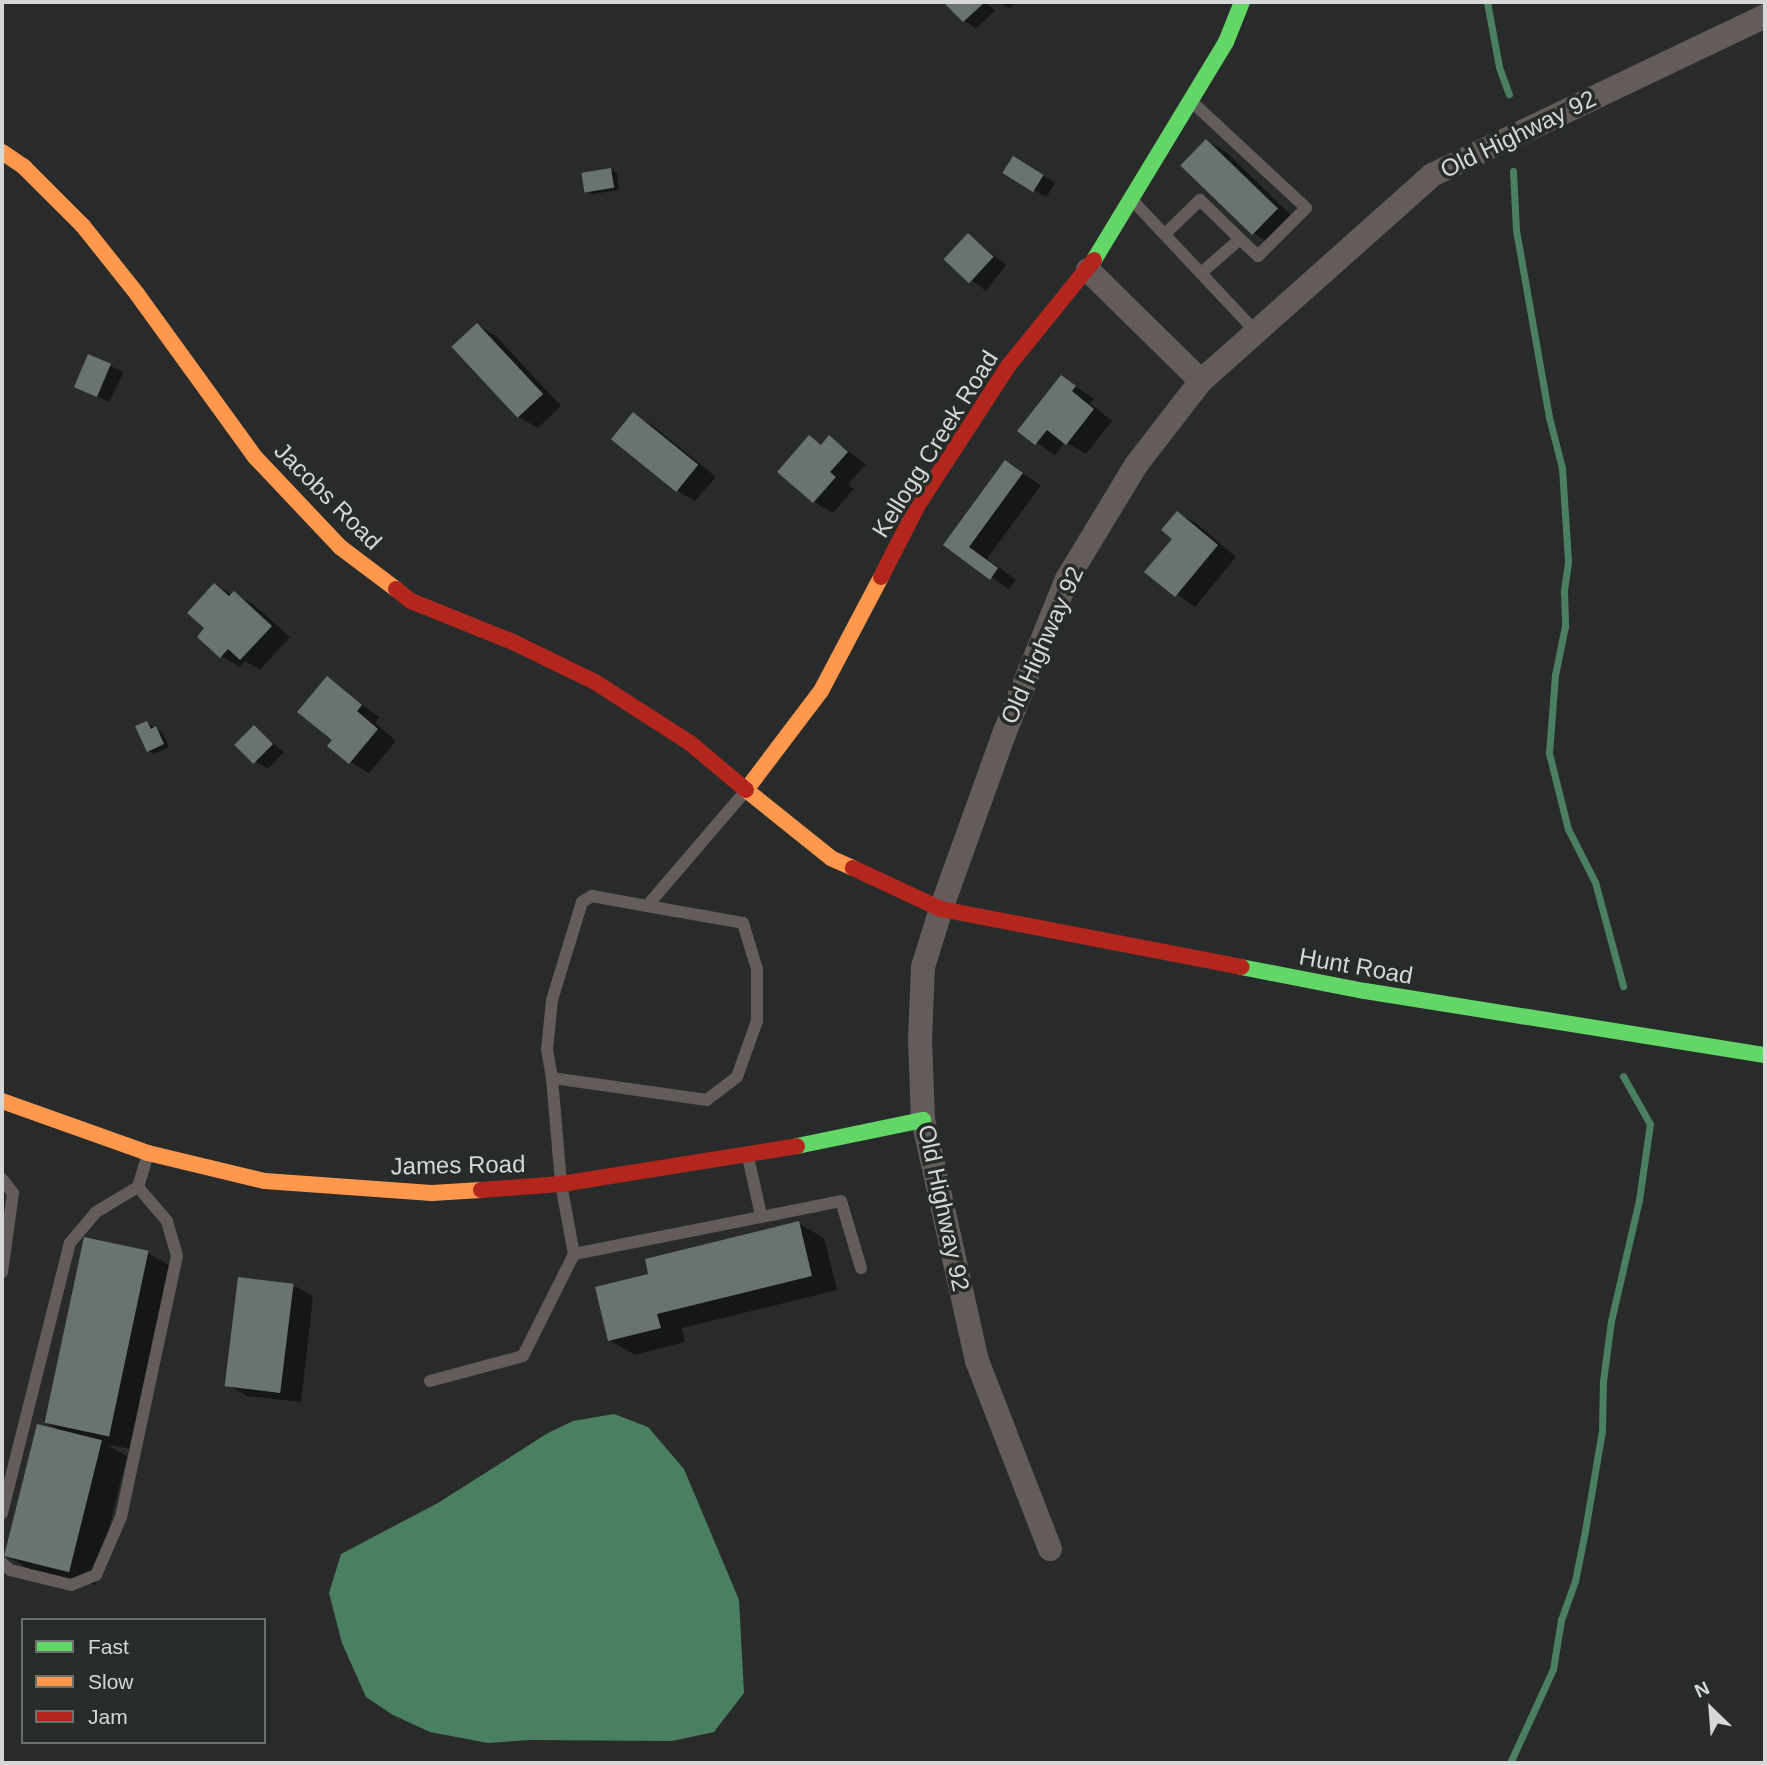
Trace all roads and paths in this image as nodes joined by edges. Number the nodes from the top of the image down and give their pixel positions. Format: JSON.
{"nodes":[{"id":1,"x":1242,"y":2,"type":"edge"},
{"id":2,"x":1765,"y":16,"type":"edge"},
{"id":3,"x":1191,"y":101,"type":"junction"},
{"id":4,"x":2,"y":152,"type":"edge"},
{"id":5,"x":1131,"y":199,"type":"junction"},
{"id":6,"x":1165,"y":234,"type":"junction"},
{"id":7,"x":1240,"y":239,"type":"junction"},
{"id":8,"x":1088,"y":270,"type":"junction"},
{"id":9,"x":1201,"y":273,"type":"junction"},
{"id":10,"x":1256,"y":332,"type":"junction"},
{"id":11,"x":1201,"y":382,"type":"junction"},
{"id":12,"x":746,"y":790,"type":"junction"},
{"id":13,"x":647,"y":906,"type":"junction"},
{"id":14,"x":941,"y":909,"type":"junction"},
{"id":15,"x":1765,"y":1055,"type":"edge"},
{"id":16,"x":552,"y":1078,"type":"junction"},
{"id":17,"x":2,"y":1101,"type":"edge"},
{"id":18,"x":923,"y":1119,"type":"junction"},
{"id":19,"x":148,"y":1153,"type":"junction"},
{"id":20,"x":748,"y":1156,"type":"junction"},
{"id":21,"x":2,"y":1179,"type":"edge"},
{"id":22,"x":561,"y":1184,"type":"junction"},
{"id":23,"x":138,"y":1187,"type":"junction"},
{"id":24,"x":761,"y":1215,"type":"junction"},
{"id":25,"x":574,"y":1254,"type":"junction"},
{"id":26,"x":861,"y":1268,"type":"dead end"},
{"id":27,"x":2,"y":1272,"type":"edge"},
{"id":28,"x":430,"y":1381,"type":"dead end"},
{"id":29,"x":2,"y":1513,"type":"edge"},
{"id":30,"x":1050,"y":1549,"type":"dead end"},
{"id":31,"x":2,"y":1563,"type":"edge"}],
"edges":[{"from":1,"to":3,"type":"street","name":"Kellogg Creek Road"},
{"from":2,"to":10,"type":"street","name":"Old Highway 92"},
{"from":3,"to":5,"type":"street","name":"Kellogg Creek Road"},
{"from":3,"to":7,"type":"lane"},
{"from":4,"to":12,"type":"street","name":"Jacobs Road"},
{"from":5,"to":6,"type":"lane"},
{"from":5,"to":8,"type":"street","name":"Kellogg Creek Road"},
{"from":6,"to":7,"type":"lane"},
{"from":6,"to":9,"type":"lane"},
{"from":7,"to":9,"type":"lane"},
{"from":8,"to":11,"type":"street"},
{"from":8,"to":12,"type":"street","name":"Kellogg Creek Road"},
{"from":9,"to":10,"type":"lane"},
{"from":10,"to":11,"type":"street","name":"Old Highway 92"},
{"from":11,"to":14,"type":"street","name":"Old Highway 92"},
{"from":12,"to":13,"type":"lane"},
{"from":12,"to":14,"type":"street"},
{"from":13,"to":16,"type":"lane"},
{"from":13,"to":16,"type":"lane"},
{"from":14,"to":15,"type":"street","name":"Hunt Road"},
{"from":14,"to":18,"type":"street","name":"Old Highway 92"},
{"from":16,"to":22,"type":"lane"},
{"from":17,"to":19,"type":"street","name":"James Road"},
{"from":18,"to":20,"type":"street","name":"James Road"},
{"from":18,"to":30,"type":"street","name":"Old Highway 92"},
{"from":19,"to":22,"type":"street","name":"James Road"},
{"from":19,"to":23,"type":"lane"},
{"from":20,"to":22,"type":"street","name":"James Road"},
{"from":20,"to":24,"type":"lane"},
{"from":21,"to":27,"type":"lane"},
{"from":22,"to":25,"type":"lane"},
{"from":23,"to":29,"type":"lane"},
{"from":23,"to":31,"type":"lane"},
{"from":24,"to":25,"type":"lane"},
{"from":24,"to":26,"type":"lane"},
{"from":25,"to":28,"type":"lane"}]}
